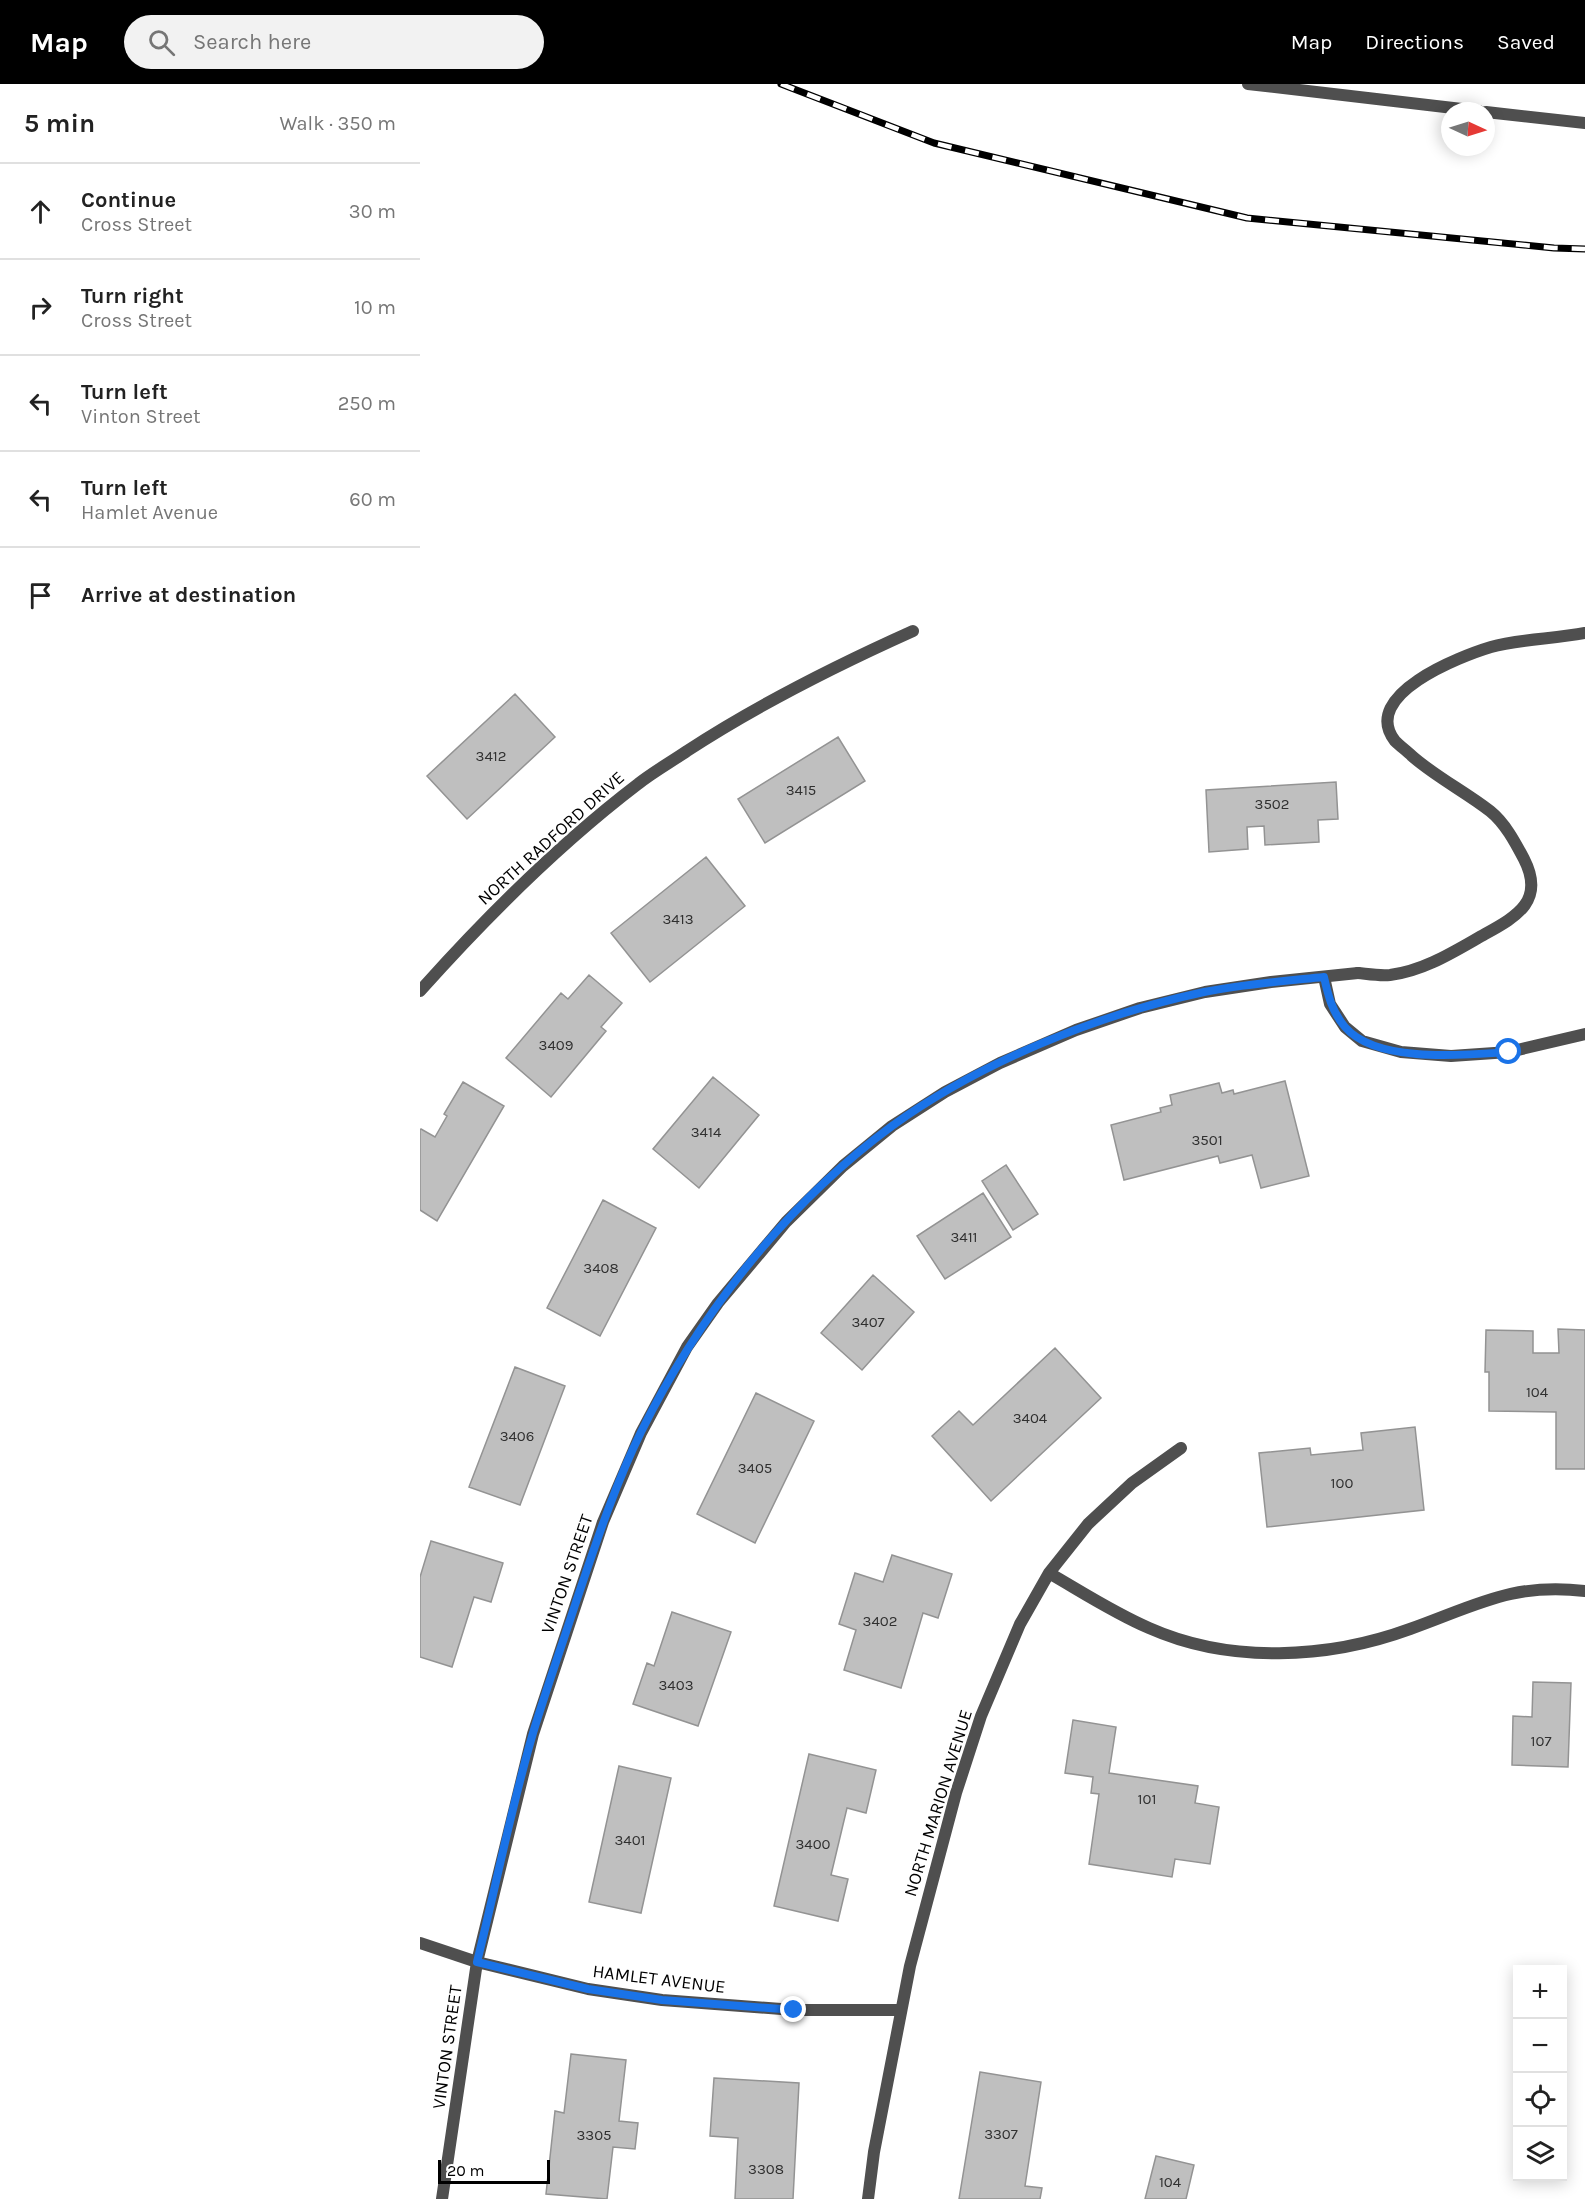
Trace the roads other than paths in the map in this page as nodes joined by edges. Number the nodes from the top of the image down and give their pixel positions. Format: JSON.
{"nodes":[{"id":1,"x":1248,"y":84,"type":"edge"},
{"id":2,"x":1441,"y":107,"type":"edge"},
{"id":3,"x":1495,"y":113,"type":"edge"},
{"id":4,"x":1585,"y":123,"type":"edge"},
{"id":5,"x":913,"y":631,"type":"dead end"},
{"id":6,"x":1585,"y":633,"type":"edge"},
{"id":7,"x":1324,"y":977,"type":"junction"},
{"id":8,"x":420,"y":991,"type":"edge"},
{"id":9,"x":1585,"y":1035,"type":"edge"},
{"id":10,"x":1181,"y":1448,"type":"dead end"},
{"id":11,"x":1049,"y":1573,"type":"junction"},
{"id":12,"x":1585,"y":1591,"type":"edge"},
{"id":13,"x":420,"y":1943,"type":"edge"},
{"id":14,"x":477,"y":1962,"type":"junction"},
{"id":15,"x":900,"y":2010,"type":"junction"},
{"id":16,"x":442,"y":2199,"type":"edge"},
{"id":17,"x":868,"y":2199,"type":"edge"}],
"edges":[{"from":1,"to":2,"type":"street"},
{"from":3,"to":4,"type":"street"},
{"from":5,"to":8,"type":"street","name":"NORTH RADFORD DRIVE"},
{"from":6,"to":7,"type":"street","name":"VINTON STREET"},
{"from":7,"to":9,"type":"street"},
{"from":7,"to":14,"type":"street","name":"VINTON STREET"},
{"from":10,"to":11,"type":"street","name":"NORTH MARION AVENUE"},
{"from":11,"to":12,"type":"street"},
{"from":11,"to":15,"type":"street","name":"NORTH MARION AVENUE"},
{"from":13,"to":14,"type":"street","name":"HAMLET AVENUE"},
{"from":14,"to":15,"type":"street","name":"HAMLET AVENUE"},
{"from":14,"to":16,"type":"street","name":"VINTON STREET"},
{"from":15,"to":17,"type":"street","name":"NORTH MARION AVENUE"}]}
